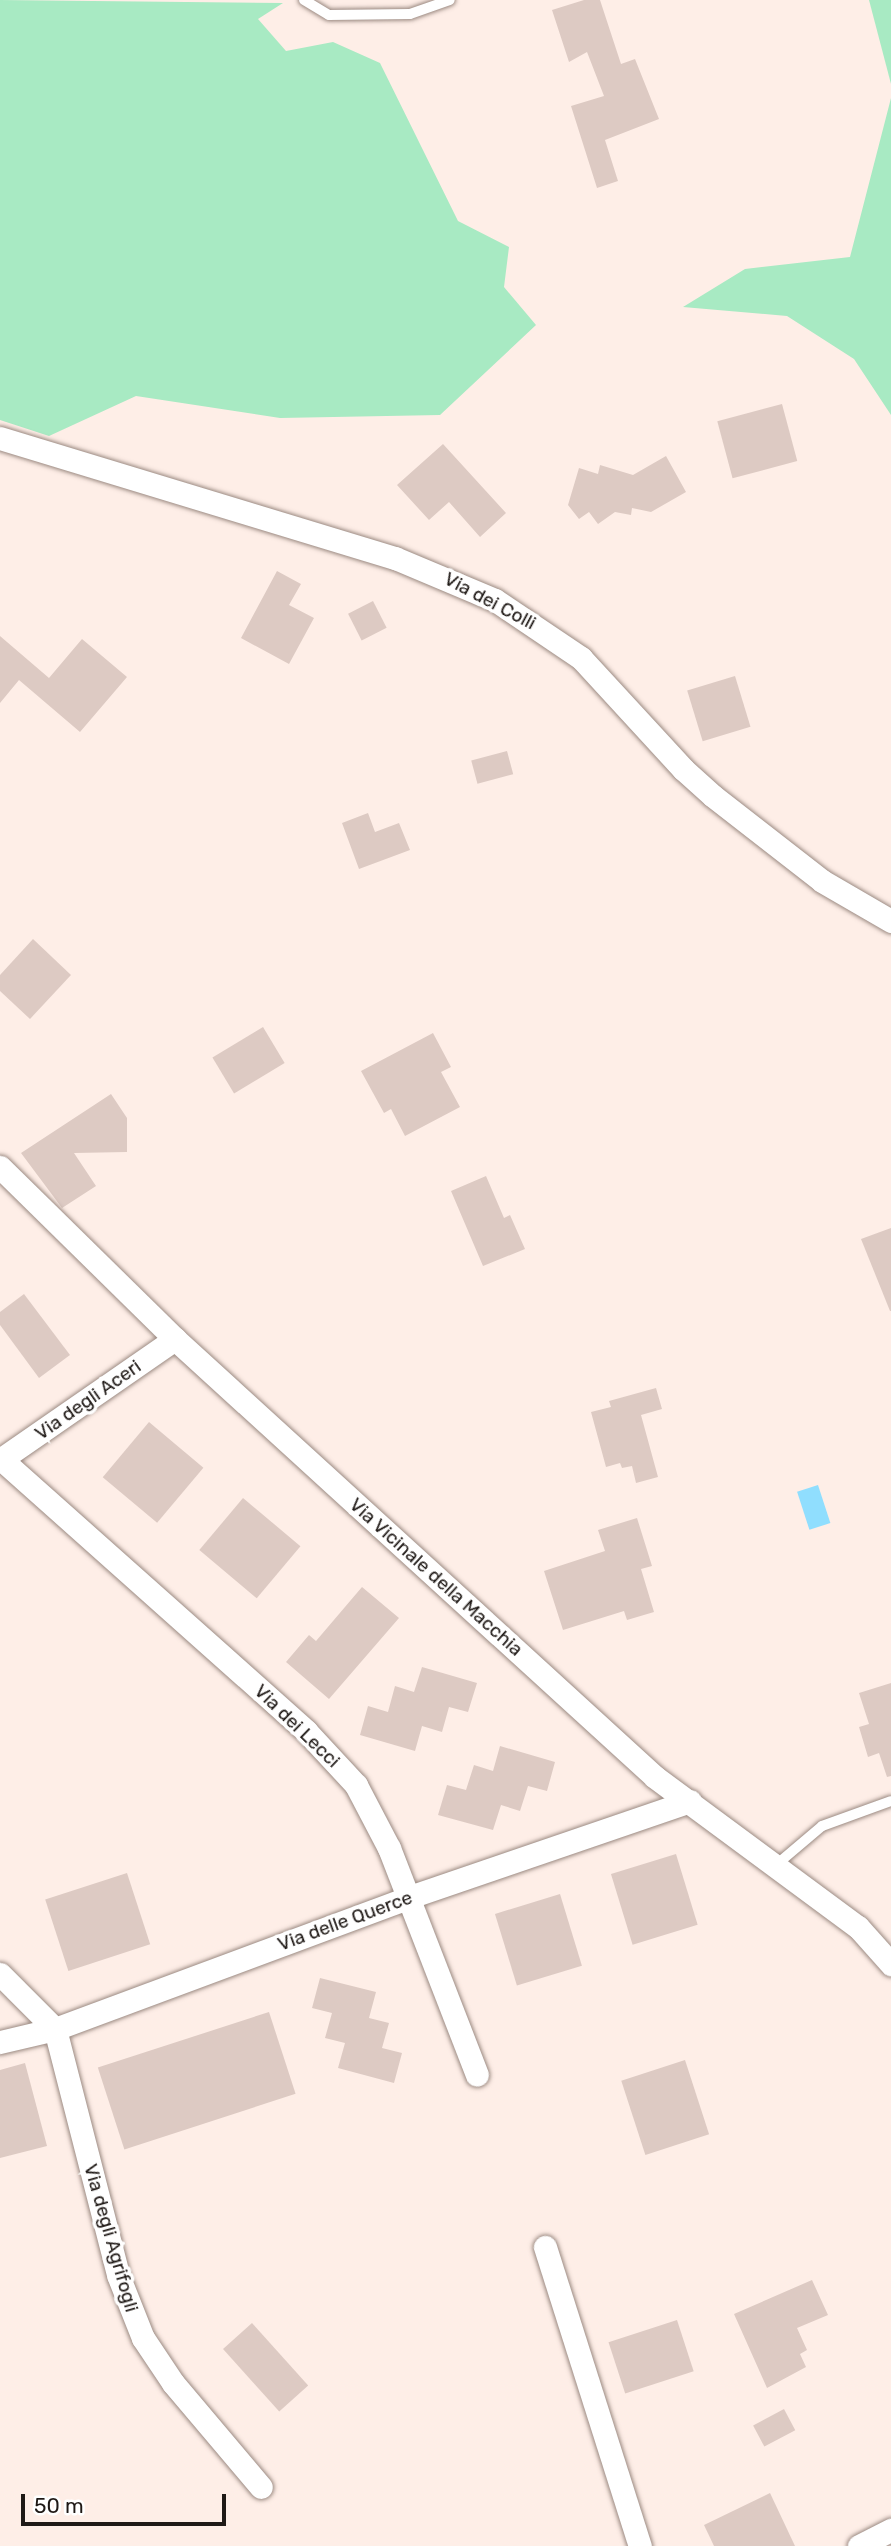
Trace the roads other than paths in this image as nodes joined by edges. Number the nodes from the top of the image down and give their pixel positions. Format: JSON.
{"nodes":[{"id":1,"x":304,"y":0,"type":"edge"},
{"id":2,"x":450,"y":0,"type":"edge"},
{"id":3,"x":0,"y":438,"type":"edge"},
{"id":4,"x":891,"y":921,"type":"edge"},
{"id":5,"x":0,"y":1167,"type":"edge"},
{"id":6,"x":175,"y":1339,"type":"junction"},
{"id":7,"x":1,"y":1460,"type":"edge"},
{"id":8,"x":690,"y":1801,"type":"junction"},
{"id":9,"x":891,"y":1801,"type":"edge"},
{"id":10,"x":776,"y":1865,"type":"junction"},
{"id":11,"x":407,"y":1898,"type":"junction"},
{"id":12,"x":891,"y":1964,"type":"edge"},
{"id":13,"x":0,"y":1974,"type":"edge"},
{"id":14,"x":55,"y":2029,"type":"junction"},
{"id":15,"x":0,"y":2042,"type":"edge"},
{"id":16,"x":477,"y":2076,"type":"dead end"},
{"id":17,"x":545,"y":2246,"type":"dead end"},
{"id":18,"x":261,"y":2487,"type":"dead end"},
{"id":19,"x":891,"y":2530,"type":"edge"},
{"id":20,"x":640,"y":2546,"type":"edge"},
{"id":21,"x":859,"y":2546,"type":"edge"}],
"edges":[{"from":1,"to":2,"type":"lane"},
{"from":3,"to":4,"type":"street","name":"Via dei Colli"},
{"from":5,"to":6,"type":"street","name":"Via Vicinale della Macchia"},
{"from":6,"to":7,"type":"street","name":"Via degli Aceri"},
{"from":6,"to":8,"type":"street","name":"Via Vicinale della Macchia"},
{"from":7,"to":11,"type":"street","name":"Via dei Lecci"},
{"from":8,"to":10,"type":"street","name":"Via Vicinale della Macchia"},
{"from":8,"to":11,"type":"street","name":"Via delle Querce"},
{"from":9,"to":10,"type":"lane"},
{"from":10,"to":12,"type":"street","name":"Via Vicinale della Macchia"},
{"from":11,"to":14,"type":"street","name":"Via delle Querce"},
{"from":11,"to":16,"type":"street","name":"Via dei Lecci"},
{"from":13,"to":14,"type":"street","name":"Via degli Agrifogli"},
{"from":14,"to":15,"type":"street","name":"Via delle Querce"},
{"from":14,"to":18,"type":"street","name":"Via degli Agrifogli"},
{"from":17,"to":20,"type":"street"},
{"from":19,"to":21,"type":"street"}]}
